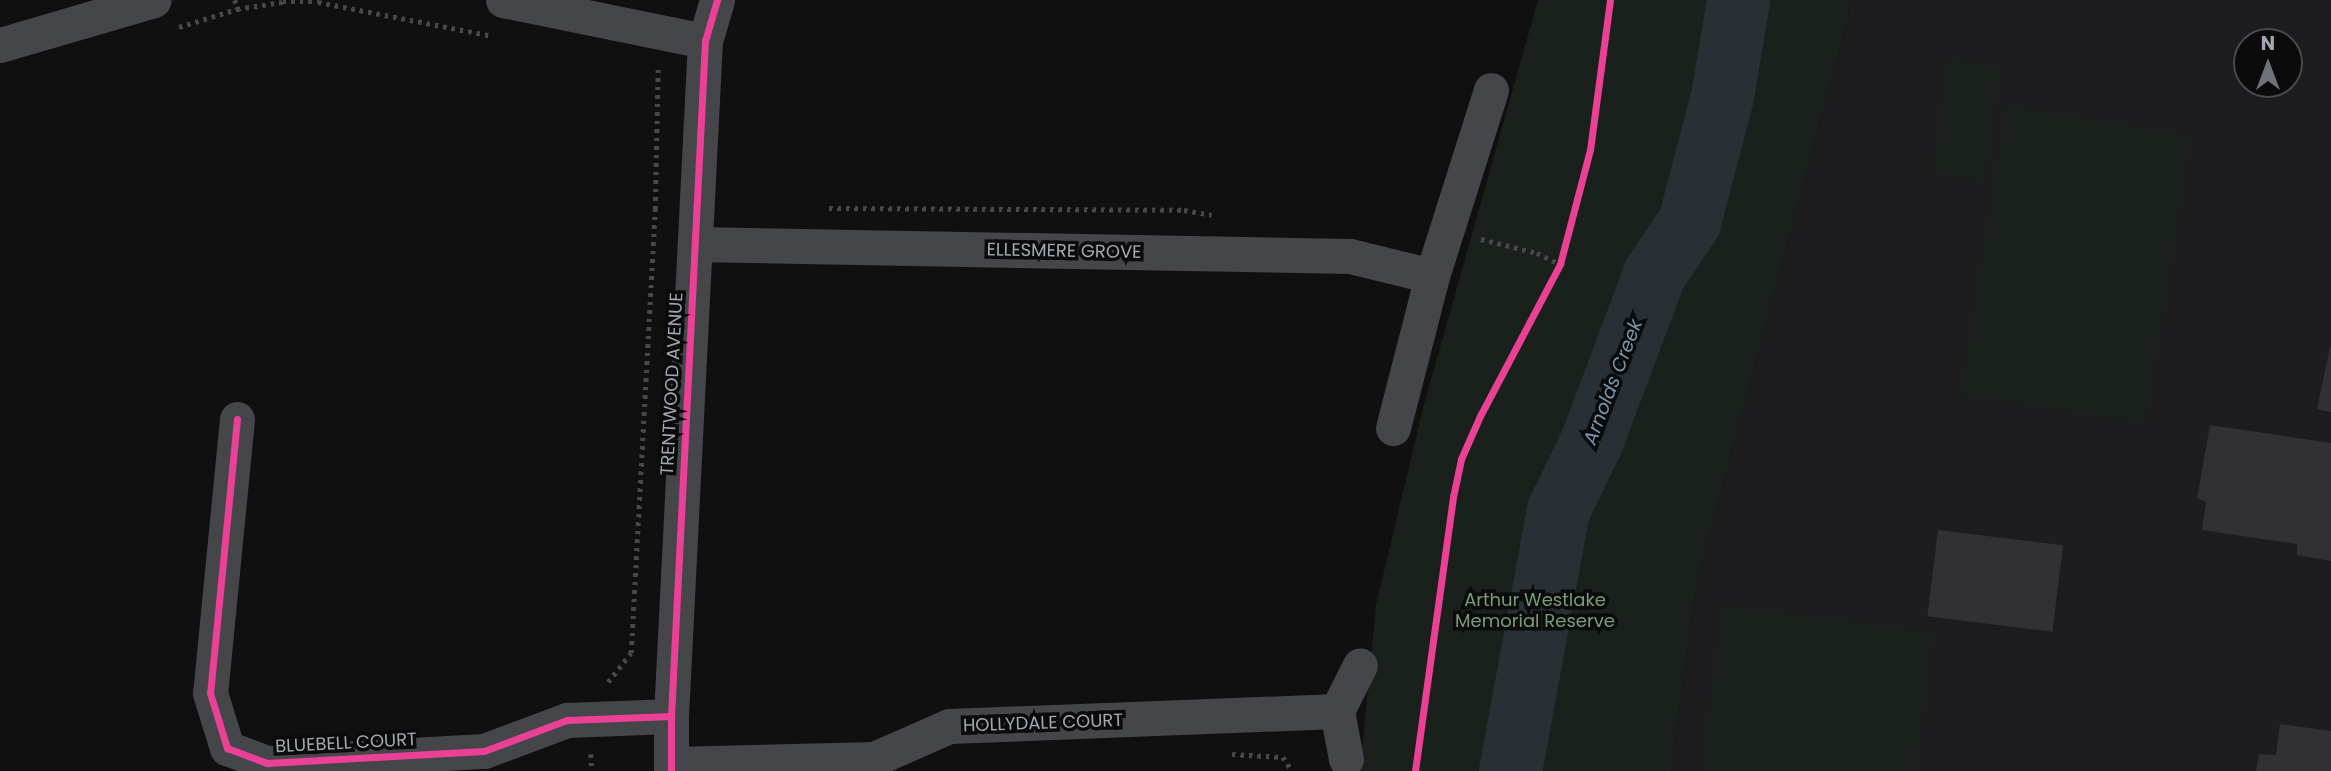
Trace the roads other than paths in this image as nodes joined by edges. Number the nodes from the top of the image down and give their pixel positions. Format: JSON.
{"nodes":[{"id":1,"x":503,"y":0,"type":"edge"},
{"id":2,"x":717,"y":0,"type":"edge"},
{"id":3,"x":160,"y":15,"type":"edge"},
{"id":4,"x":705,"y":41,"type":"junction"},
{"id":5,"x":0,"y":45,"type":"edge"},
{"id":6,"x":1491,"y":90,"type":"dead end"},
{"id":7,"x":695,"y":244,"type":"junction"},
{"id":8,"x":1432,"y":276,"type":"junction"},
{"id":9,"x":237,"y":419,"type":"dead end"},
{"id":10,"x":1393,"y":428,"type":"dead end"},
{"id":11,"x":1360,"y":665,"type":"dead end"},
{"id":12,"x":1337,"y":711,"type":"junction"},
{"id":13,"x":671,"y":716,"type":"junction"},
{"id":14,"x":223,"y":759,"type":"edge"},
{"id":15,"x":1346,"y":759,"type":"dead end"},
{"id":16,"x":671,"y":768,"type":"edge"}],
"edges":[{"from":1,"to":4,"type":"street"},
{"from":2,"to":4,"type":"street","name":"TRENTWOOD AVENUE"},
{"from":3,"to":5,"type":"street"},
{"from":4,"to":7,"type":"street","name":"TRENTWOOD AVENUE"},
{"from":6,"to":8,"type":"street"},
{"from":7,"to":8,"type":"street","name":"ELLESMERE GROVE"},
{"from":7,"to":13,"type":"street","name":"TRENTWOOD AVENUE"},
{"from":8,"to":10,"type":"street"},
{"from":9,"to":14,"type":"street","name":"BLUEBELL COURT"},
{"from":11,"to":12,"type":"street"},
{"from":12,"to":15,"type":"street"},
{"from":12,"to":16,"type":"street","name":"HOLLYDALE COURT"},
{"from":13,"to":14,"type":"street","name":"BLUEBELL COURT"},
{"from":13,"to":16,"type":"street","name":"TRENTWOOD AVENUE"}]}
